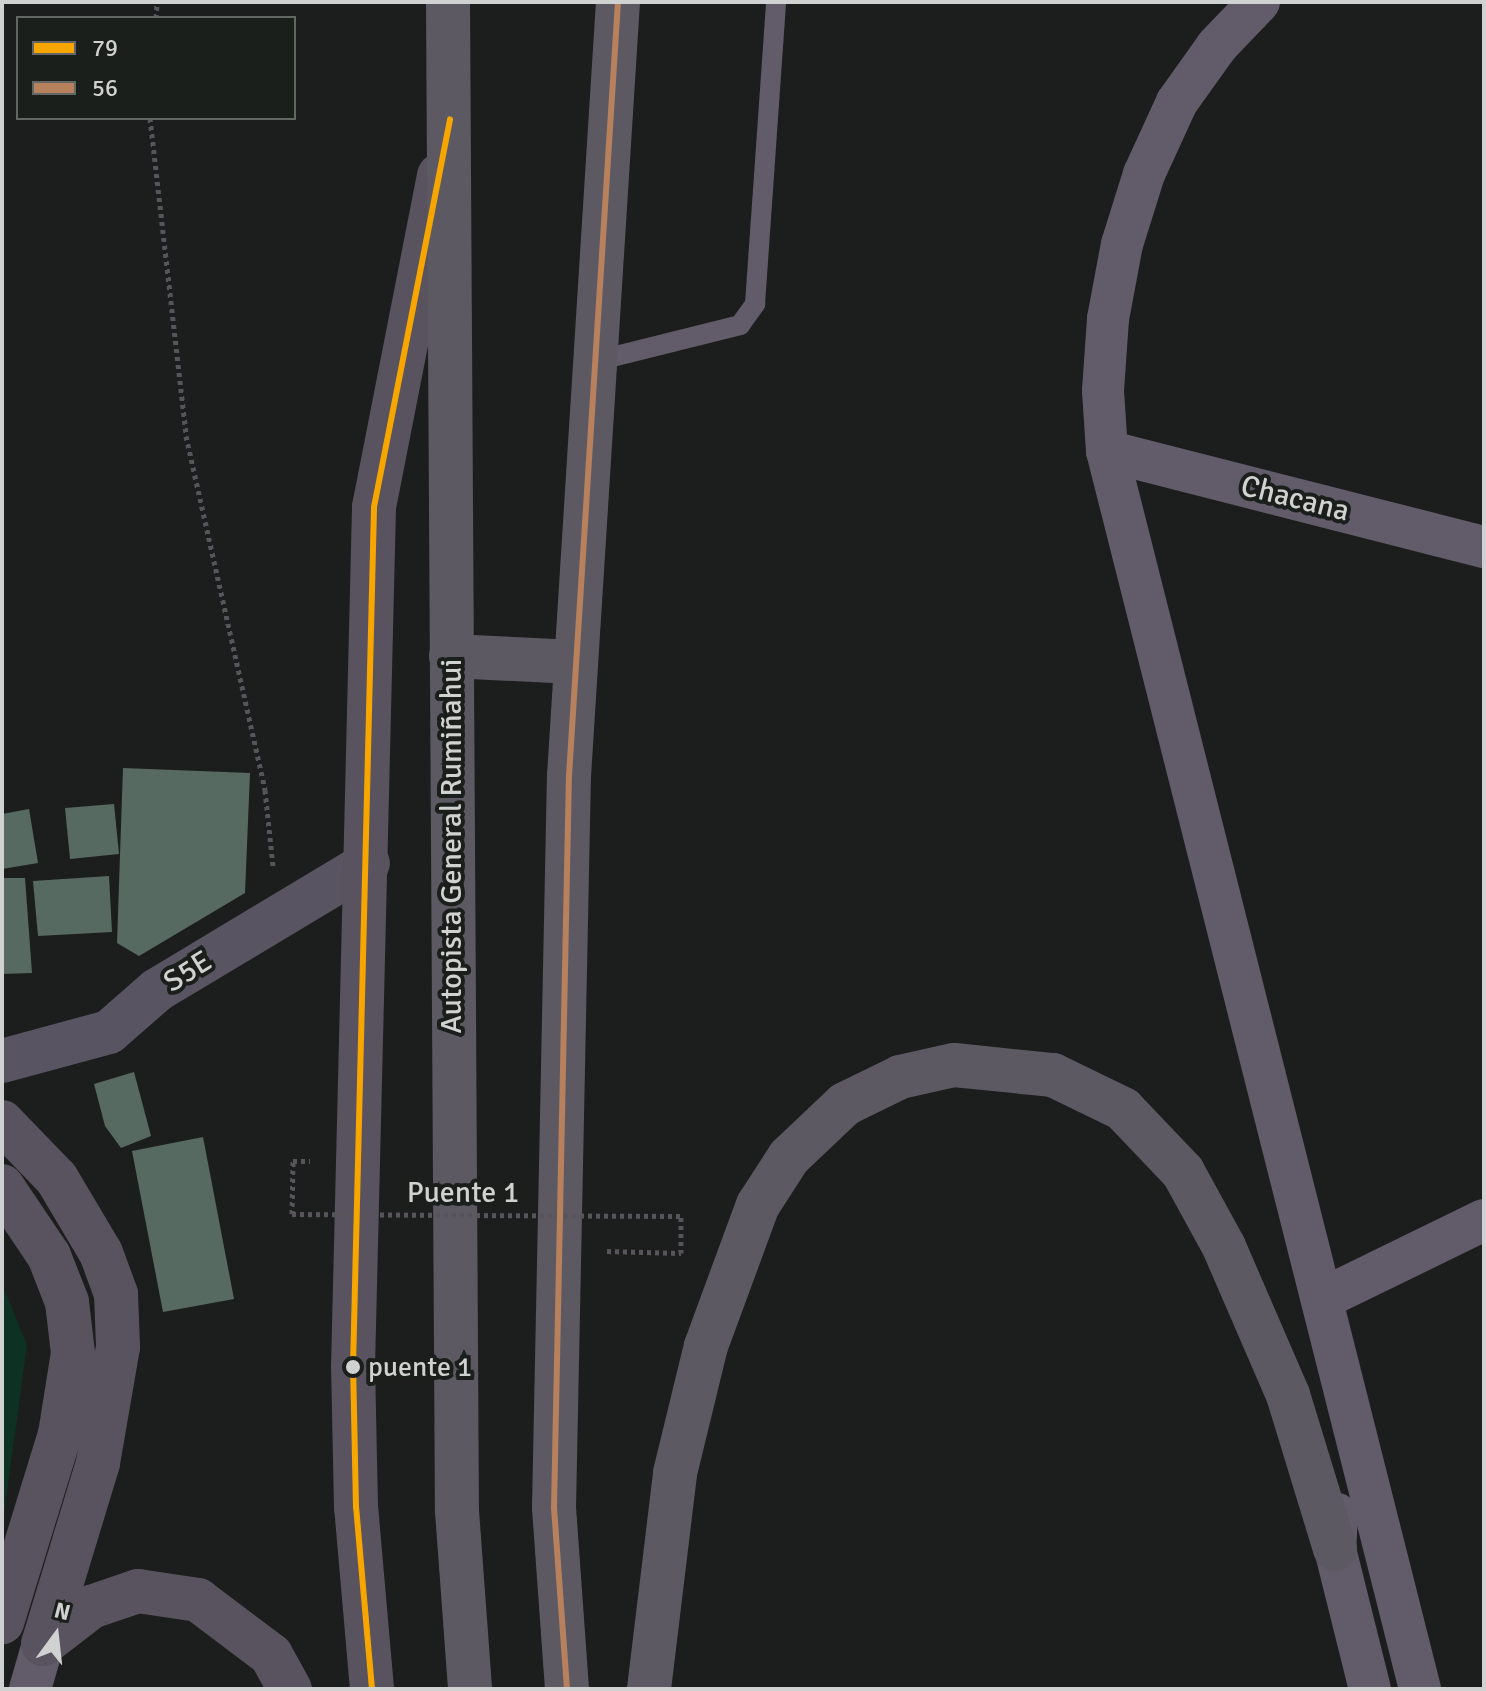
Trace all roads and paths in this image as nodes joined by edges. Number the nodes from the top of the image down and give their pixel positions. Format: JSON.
{"nodes":[{"id":1,"x":448,"y":2,"type":"edge"},
{"id":2,"x":618,"y":2,"type":"edge"},
{"id":3,"x":776,"y":2,"type":"edge"},
{"id":4,"x":1259,"y":2,"type":"edge"},
{"id":5,"x":450,"y":119,"type":"junction"},
{"id":6,"x":150,"y":120,"type":"edge"},
{"id":7,"x":592,"y":362,"type":"junction"},
{"id":8,"x":1107,"y":451,"type":"junction"},
{"id":9,"x":1484,"y":547,"type":"edge"},
{"id":10,"x":451,"y":656,"type":"junction"},
{"id":11,"x":575,"y":662,"type":"junction"},
{"id":12,"x":368,"y":863,"type":"junction"},
{"id":13,"x":279,"y":917,"type":"junction"},
{"id":14,"x":2,"y":1061,"type":"edge"},
{"id":15,"x":2,"y":1122,"type":"edge"},
{"id":16,"x":293,"y":1161,"type":"dead end"},
{"id":17,"x":2,"y":1186,"type":"edge"},
{"id":18,"x":1484,"y":1220,"type":"edge"},
{"id":19,"x":558,"y":1249,"type":"junction"},
{"id":20,"x":1324,"y":1298,"type":"junction"},
{"id":21,"x":1344,"y":1393,"type":"junction"},
{"id":22,"x":1335,"y":1549,"type":"junction"},
{"id":23,"x":2,"y":1622,"type":"edge"},
{"id":24,"x":43,"y":1644,"type":"junction"},
{"id":25,"x":30,"y":1689,"type":"edge"},
{"id":26,"x":290,"y":1689,"type":"edge"},
{"id":27,"x":372,"y":1689,"type":"edge"},
{"id":28,"x":470,"y":1689,"type":"edge"},
{"id":29,"x":567,"y":1689,"type":"edge"},
{"id":30,"x":649,"y":1689,"type":"edge"},
{"id":31,"x":1370,"y":1689,"type":"edge"},
{"id":32,"x":1420,"y":1689,"type":"edge"}],
"edges":[{"from":1,"to":5,"type":"highway","name":"Autopista General Rumiñahui"},
{"from":2,"to":7,"type":"highway"},
{"from":3,"to":7,"type":"lane"},
{"from":4,"to":8,"type":"street"},
{"from":5,"to":10,"type":"highway","name":"Autopista General Rumiñahui"},
{"from":5,"to":12,"type":"main road"},
{"from":6,"to":13,"type":"path"},
{"from":7,"to":11,"type":"highway"},
{"from":8,"to":9,"type":"street","name":"Chacana"},
{"from":8,"to":20,"type":"street"},
{"from":10,"to":11,"type":"highway"},
{"from":10,"to":28,"type":"highway","name":"Autopista General Rumiñahui"},
{"from":11,"to":19,"type":"highway"},
{"from":12,"to":13,"type":"street","name":"S5E"},
{"from":12,"to":27,"type":"main road"},
{"from":13,"to":14,"type":"street","name":"S5E"},
{"from":15,"to":24,"type":"main road"},
{"from":16,"to":19,"type":"path","name":"Puente 1","bridge":true},
{"from":17,"to":23,"type":"main road"},
{"from":18,"to":20,"type":"street"},
{"from":19,"to":29,"type":"highway"},
{"from":20,"to":21,"type":"street"},
{"from":21,"to":22,"type":"street"},
{"from":21,"to":32,"type":"street"},
{"from":22,"to":30,"type":"highway"},
{"from":22,"to":31,"type":"street"},
{"from":24,"to":25,"type":"street"},
{"from":24,"to":26,"type":"main road"}]}
